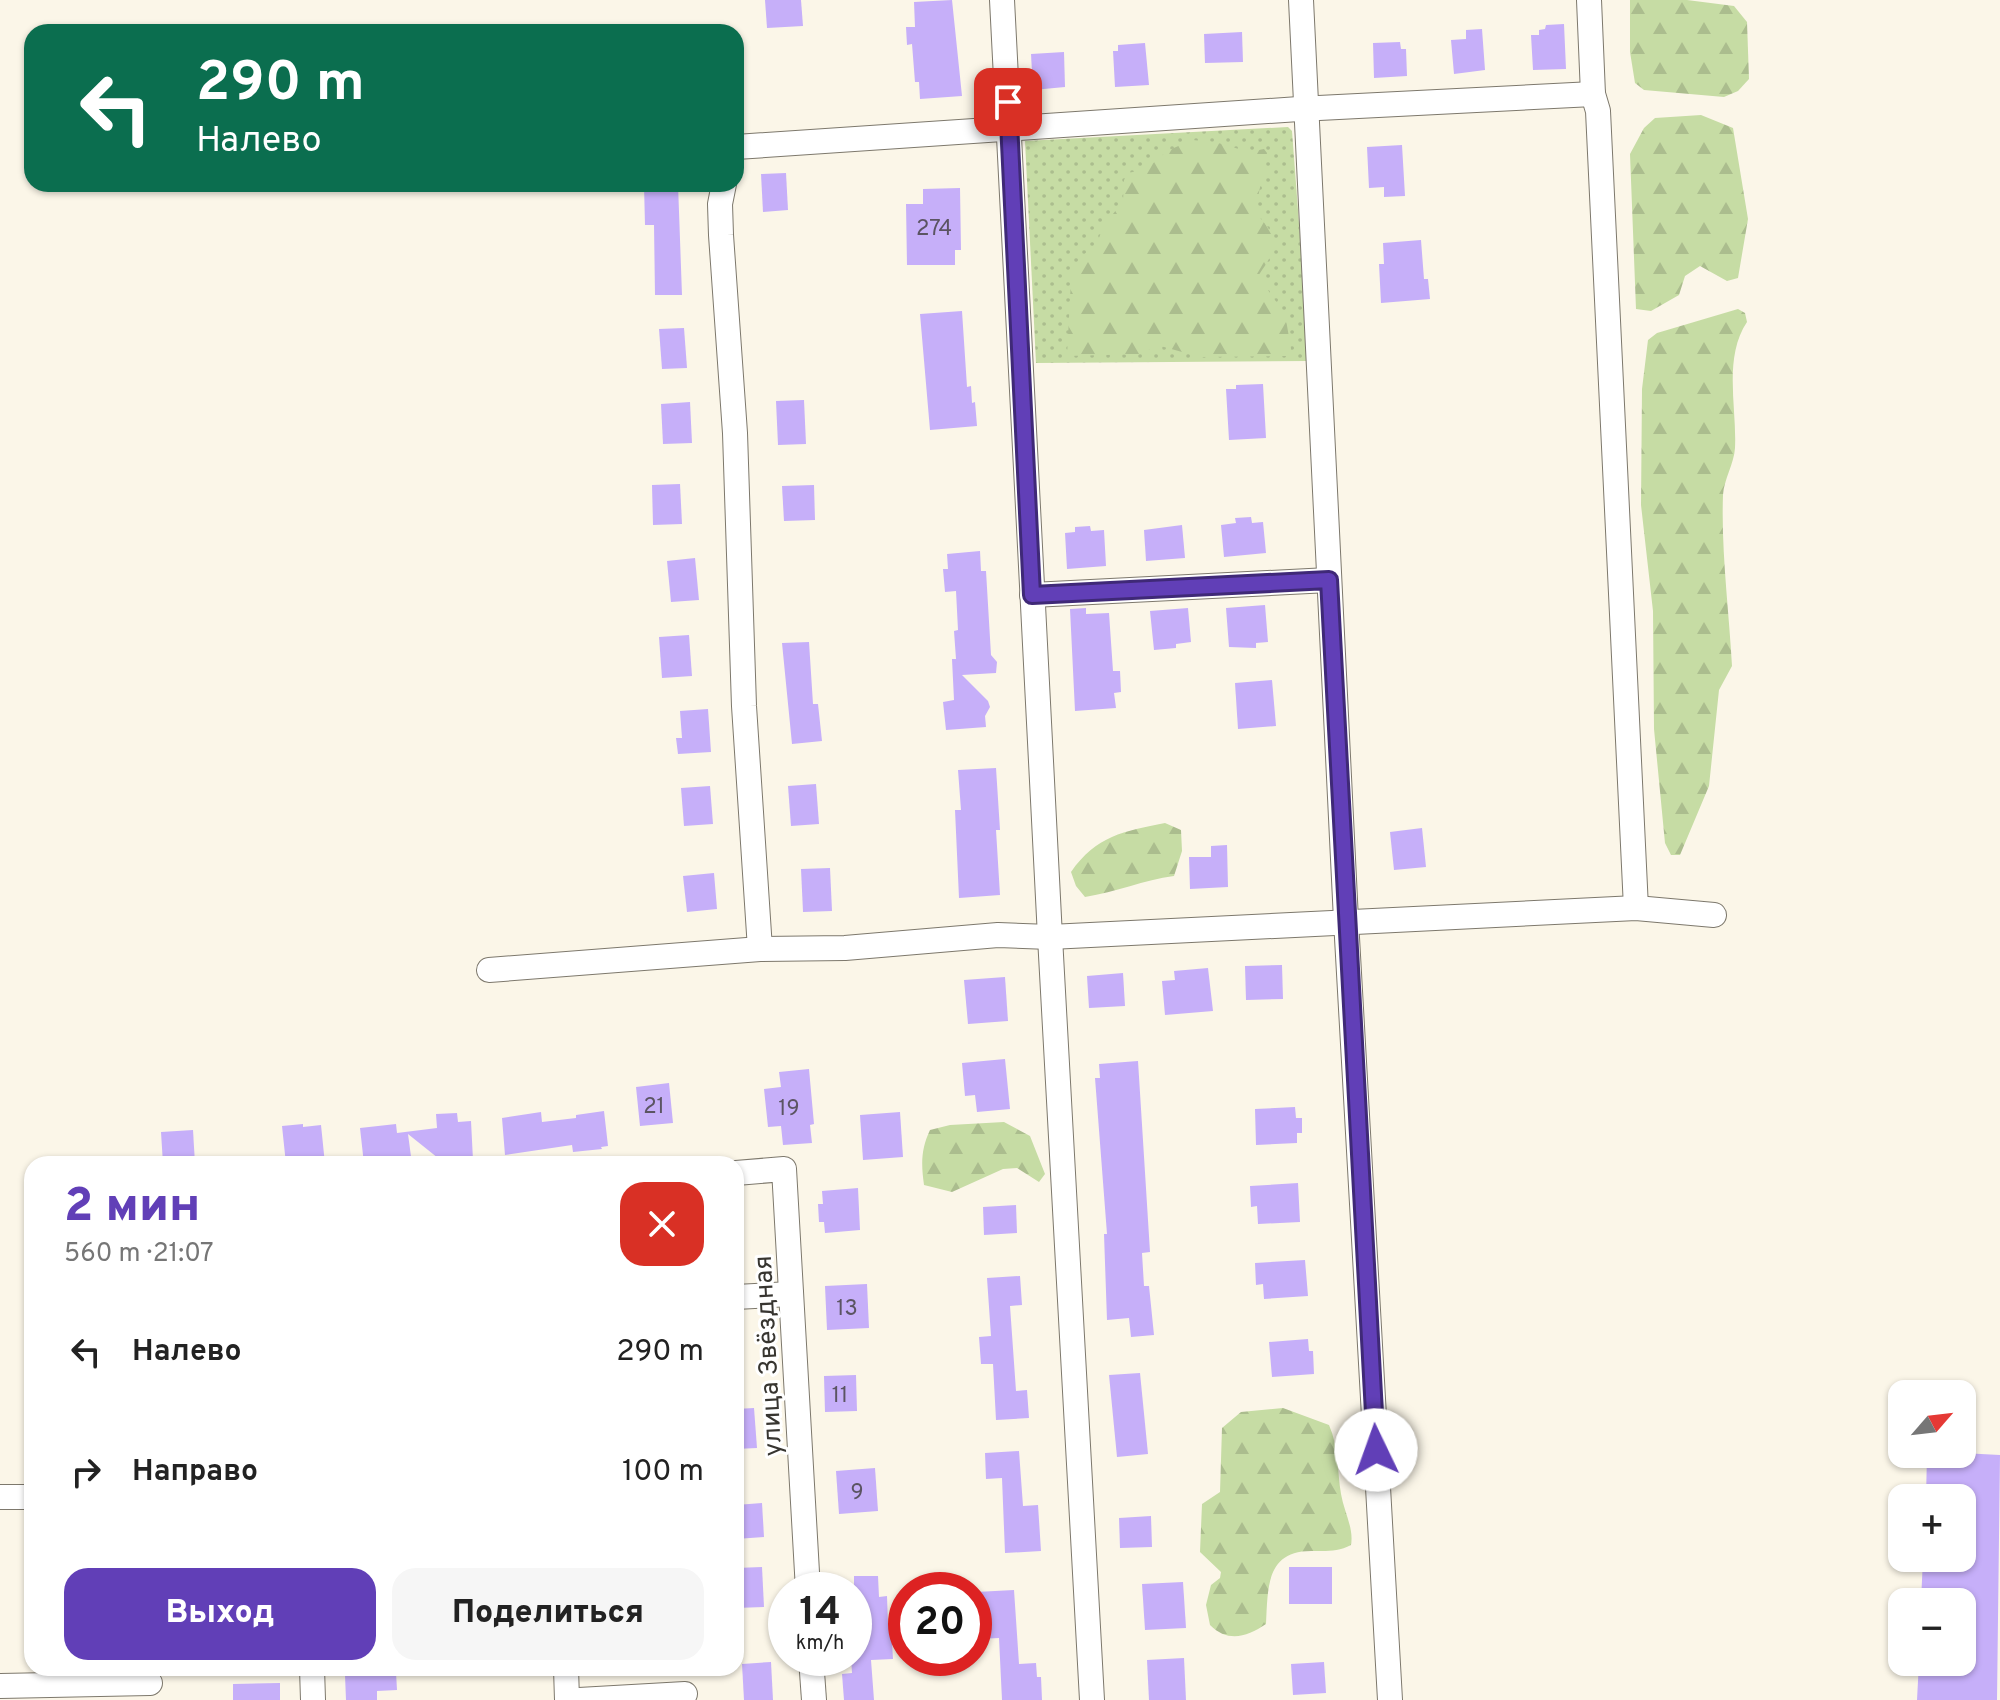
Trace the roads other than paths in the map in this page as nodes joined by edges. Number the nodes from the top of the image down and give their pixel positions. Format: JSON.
{"nodes":[{"id":1,"x":1002,"y":0,"type":"edge"},
{"id":2,"x":1301,"y":0,"type":"edge"},
{"id":3,"x":1589,"y":0,"type":"edge"},
{"id":4,"x":1593,"y":94,"type":"junction"},
{"id":5,"x":1306,"y":108,"type":"junction"},
{"id":6,"x":1009,"y":128,"type":"junction"},
{"id":7,"x":744,"y":146,"type":"edge"},
{"id":8,"x":722,"y":192,"type":"edge"},
{"id":9,"x":1329,"y":580,"type":"junction"},
{"id":10,"x":1032,"y":595,"type":"junction"},
{"id":11,"x":1636,"y":908,"type":"junction"},
{"id":12,"x":1714,"y":915,"type":"dead end"},
{"id":13,"x":1346,"y":920,"type":"junction"},
{"id":14,"x":1050,"y":937,"type":"junction"},
{"id":15,"x":760,"y":949,"type":"junction"},
{"id":16,"x":489,"y":970,"type":"dead end"},
{"id":17,"x":744,"y":1172,"type":"edge"},
{"id":18,"x":791,"y":1294,"type":"junction"},
{"id":19,"x":744,"y":1297,"type":"edge"},
{"id":20,"x":0,"y":1497,"type":"edge"},
{"id":21,"x":24,"y":1497,"type":"edge"},
{"id":22,"x":807,"y":1572,"type":"edge"},
{"id":23,"x":312,"y":1676,"type":"edge"},
{"id":24,"x":566,"y":1676,"type":"edge"},
{"id":25,"x":812,"y":1676,"type":"edge"},
{"id":26,"x":150,"y":1684,"type":"edge"},
{"id":27,"x":0,"y":1686,"type":"edge"},
{"id":28,"x":685,"y":1694,"type":"dead end"},
{"id":29,"x":313,"y":1700,"type":"edge"},
{"id":30,"x":567,"y":1700,"type":"edge"},
{"id":31,"x":579,"y":1700,"type":"edge"},
{"id":32,"x":814,"y":1700,"type":"edge"},
{"id":33,"x":1092,"y":1700,"type":"edge"},
{"id":34,"x":1390,"y":1700,"type":"edge"}],
"edges":[{"from":1,"to":6,"type":"lane"},
{"from":2,"to":5,"type":"lane"},
{"from":3,"to":4,"type":"lane"},
{"from":4,"to":5,"type":"lane"},
{"from":4,"to":11,"type":"lane"},
{"from":5,"to":6,"type":"lane"},
{"from":5,"to":9,"type":"lane"},
{"from":6,"to":7,"type":"lane"},
{"from":6,"to":10,"type":"lane"},
{"from":8,"to":15,"type":"lane"},
{"from":9,"to":10,"type":"lane"},
{"from":9,"to":13,"type":"lane"},
{"from":10,"to":14,"type":"lane"},
{"from":11,"to":12,"type":"lane"},
{"from":11,"to":13,"type":"lane"},
{"from":13,"to":14,"type":"lane"},
{"from":13,"to":34,"type":"lane"},
{"from":14,"to":15,"type":"lane"},
{"from":14,"to":33,"type":"lane"},
{"from":15,"to":16,"type":"lane"},
{"from":17,"to":18,"type":"lane","name":"улица Звёздная"},
{"from":18,"to":19,"type":"lane"},
{"from":18,"to":22,"type":"lane","name":"улица Звёздная"},
{"from":20,"to":21,"type":"lane"},
{"from":23,"to":29,"type":"lane"},
{"from":24,"to":30,"type":"lane"},
{"from":25,"to":32,"type":"lane"},
{"from":26,"to":27,"type":"lane"},
{"from":28,"to":31,"type":"lane"}]}
